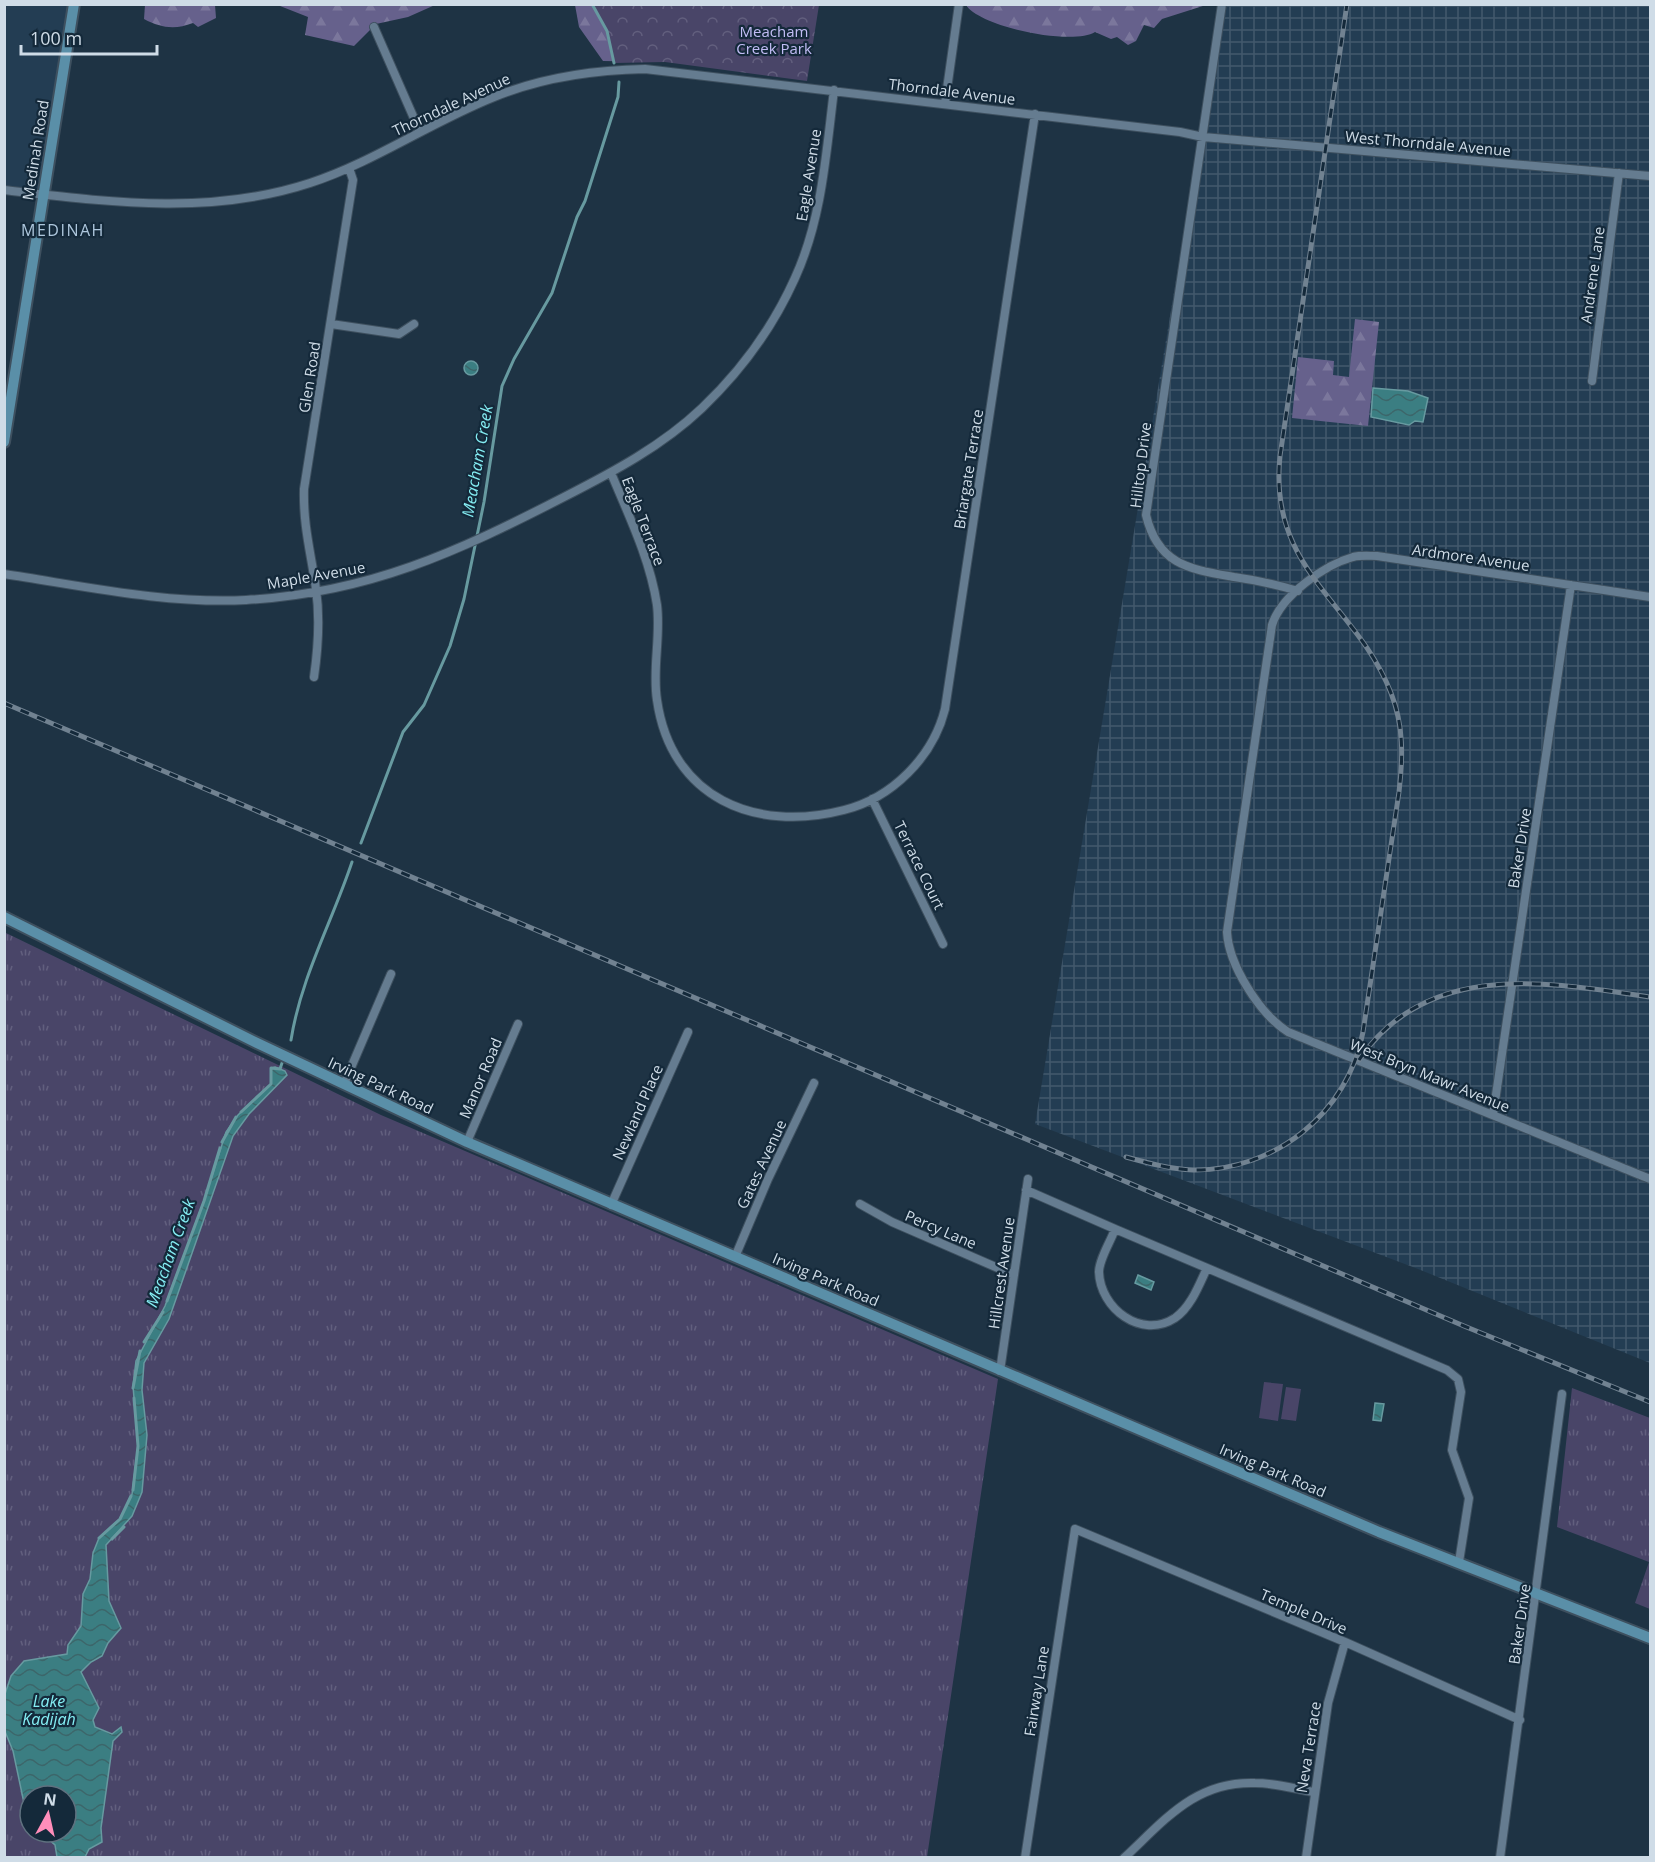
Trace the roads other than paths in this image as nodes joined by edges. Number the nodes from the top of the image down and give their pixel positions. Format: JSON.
{"nodes":[{"id":1,"x":74,"y":4,"type":"edge"},
{"id":2,"x":959,"y":4,"type":"edge"},
{"id":3,"x":1222,"y":4,"type":"edge"},
{"id":4,"x":374,"y":27,"type":"dead end"},
{"id":5,"x":834,"y":90,"type":"junction"},
{"id":6,"x":945,"y":103,"type":"junction"},
{"id":7,"x":1035,"y":114,"type":"junction"},
{"id":8,"x":420,"y":132,"type":"junction"},
{"id":9,"x":1203,"y":137,"type":"junction"},
{"id":10,"x":349,"y":168,"type":"junction"},
{"id":11,"x":1619,"y":173,"type":"junction"},
{"id":12,"x":1650,"y":176,"type":"edge"},
{"id":13,"x":4,"y":190,"type":"edge"},
{"id":14,"x":43,"y":195,"type":"junction"},
{"id":15,"x":331,"y":324,"type":"junction"},
{"id":16,"x":414,"y":324,"type":"dead end"},
{"id":17,"x":1592,"y":381,"type":"dead end"},
{"id":18,"x":7,"y":407,"type":"edge"},
{"id":19,"x":4,"y":442,"type":"edge"},
{"id":20,"x":611,"y":472,"type":"junction"},
{"id":21,"x":4,"y":574,"type":"edge"},
{"id":22,"x":1571,"y":585,"type":"junction"},
{"id":23,"x":316,"y":591,"type":"junction"},
{"id":24,"x":1298,"y":591,"type":"junction"},
{"id":25,"x":1650,"y":597,"type":"edge"},
{"id":26,"x":314,"y":677,"type":"dead end"},
{"id":27,"x":675,"y":755,"type":"joint"},
{"id":28,"x":872,"y":799,"type":"junction"},
{"id":29,"x":4,"y":917,"type":"edge"},
{"id":30,"x":943,"y":944,"type":"dead end"},
{"id":31,"x":391,"y":974,"type":"dead end"},
{"id":32,"x":518,"y":1024,"type":"dead end"},
{"id":33,"x":688,"y":1032,"type":"dead end"},
{"id":34,"x":814,"y":1083,"type":"dead end"},
{"id":35,"x":344,"y":1084,"type":"junction"},
{"id":36,"x":1493,"y":1115,"type":"junction"},
{"id":37,"x":467,"y":1142,"type":"junction"},
{"id":38,"x":1028,"y":1179,"type":"dead end"},
{"id":39,"x":1650,"y":1179,"type":"edge"},
{"id":40,"x":1026,"y":1190,"type":"junction"},
{"id":41,"x":860,"y":1204,"type":"dead end"},
{"id":42,"x":611,"y":1205,"type":"junction"},
{"id":43,"x":1115,"y":1229,"type":"junction"},
{"id":44,"x":735,"y":1257,"type":"junction"},
{"id":45,"x":1207,"y":1268,"type":"junction"},
{"id":46,"x":1014,"y":1275,"type":"junction"},
{"id":47,"x":1000,"y":1371,"type":"junction"},
{"id":48,"x":1562,"y":1394,"type":"dead end"},
{"id":49,"x":1075,"y":1529,"type":"joint"},
{"id":50,"x":1459,"y":1562,"type":"junction"},
{"id":51,"x":1537,"y":1595,"type":"junction"},
{"id":52,"x":1650,"y":1638,"type":"edge"},
{"id":53,"x":1345,"y":1642,"type":"junction"},
{"id":54,"x":1520,"y":1720,"type":"junction"},
{"id":55,"x":1314,"y":1792,"type":"junction"},
{"id":56,"x":1025,"y":1857,"type":"edge"},
{"id":57,"x":1124,"y":1857,"type":"edge"},
{"id":58,"x":1306,"y":1857,"type":"edge"},
{"id":59,"x":1500,"y":1857,"type":"edge"}],
"edges":[{"from":1,"to":14,"type":"main road","name":"Medinah Road"},
{"from":2,"to":6,"type":"street"},
{"from":3,"to":9,"type":"street","name":"Hilltop Drive"},
{"from":4,"to":8,"type":"street"},
{"from":5,"to":6,"type":"street","name":"Thorndale Avenue"},
{"from":5,"to":8,"type":"street","name":"Thorndale Avenue"},
{"from":5,"to":20,"type":"street","name":"Eagle Avenue"},
{"from":6,"to":7,"type":"street","name":"Thorndale Avenue"},
{"from":7,"to":9,"type":"street","name":"Thorndale Avenue"},
{"from":7,"to":28,"type":"street","name":"Briargate Terrace"},
{"from":8,"to":10,"type":"street","name":"Thorndale Avenue"},
{"from":9,"to":11,"type":"street","name":"West Thorndale Avenue"},
{"from":9,"to":24,"type":"street","name":"Hilltop Drive"},
{"from":10,"to":14,"type":"street","name":"Thorndale Avenue"},
{"from":10,"to":15,"type":"street","name":"Glen Road"},
{"from":11,"to":12,"type":"street","name":"West Thorndale Avenue"},
{"from":11,"to":17,"type":"street","name":"Andrene Lane"},
{"from":13,"to":14,"type":"street","name":"Thorndale Avenue"},
{"from":14,"to":18,"type":"main road","name":"Medinah Road"},
{"from":15,"to":16,"type":"street"},
{"from":15,"to":23,"type":"street","name":"Glen Road"},
{"from":18,"to":19,"type":"main road","name":"Medinah Road"},
{"from":20,"to":23,"type":"street","name":"Maple Avenue"},
{"from":20,"to":27,"type":"street","name":"Eagle Terrace"},
{"from":21,"to":23,"type":"street","name":"Maple Avenue"},
{"from":22,"to":24,"type":"street","name":"Ardmore Avenue"},
{"from":22,"to":25,"type":"street","name":"Ardmore Avenue"},
{"from":22,"to":36,"type":"street","name":"Baker Drive"},
{"from":23,"to":26,"type":"street","name":"Glen Road"},
{"from":24,"to":36,"type":"street","name":"West Bryn Mawr Avenue"},
{"from":27,"to":28,"type":"street","name":"Briargate Terrace"},
{"from":28,"to":30,"type":"street","name":"Terrace Court"},
{"from":29,"to":35,"type":"main road","name":"Irving Park Road"},
{"from":31,"to":35,"type":"street"},
{"from":32,"to":37,"type":"street","name":"Manor Road"},
{"from":33,"to":42,"type":"street","name":"Newland Place"},
{"from":34,"to":44,"type":"street","name":"Gates Avenue"},
{"from":35,"to":37,"type":"main road","name":"Irving Park Road"},
{"from":36,"to":39,"type":"street","name":"West Bryn Mawr Avenue"},
{"from":37,"to":42,"type":"main road","name":"Irving Park Road"},
{"from":38,"to":40,"type":"street","name":"Hillcrest Avenue"},
{"from":40,"to":43,"type":"street"},
{"from":40,"to":46,"type":"street","name":"Hillcrest Avenue"},
{"from":41,"to":46,"type":"street","name":"Percy Lane"},
{"from":42,"to":44,"type":"main road","name":"Irving Park Road"},
{"from":43,"to":45,"type":"street"},
{"from":43,"to":45,"type":"street"},
{"from":44,"to":47,"type":"main road","name":"Irving Park Road"},
{"from":45,"to":50,"type":"street"},
{"from":46,"to":47,"type":"street","name":"Hillcrest Avenue"},
{"from":47,"to":50,"type":"main road","name":"Irving Park Road"},
{"from":48,"to":51,"type":"street","name":"Baker Drive"},
{"from":49,"to":53,"type":"street","name":"Temple Drive"},
{"from":49,"to":56,"type":"street","name":"Fairway Lane"},
{"from":50,"to":51,"type":"main road","name":"Irving Park Road"},
{"from":51,"to":52,"type":"main road","name":"Irving Park Road"},
{"from":51,"to":54,"type":"street","name":"Baker Drive"},
{"from":53,"to":54,"type":"street","name":"Temple Drive"},
{"from":53,"to":55,"type":"street","name":"Neva Terrace"},
{"from":54,"to":59,"type":"street","name":"Baker Drive"},
{"from":55,"to":57,"type":"street"},
{"from":55,"to":58,"type":"street","name":"Neva Terrace"}]}
